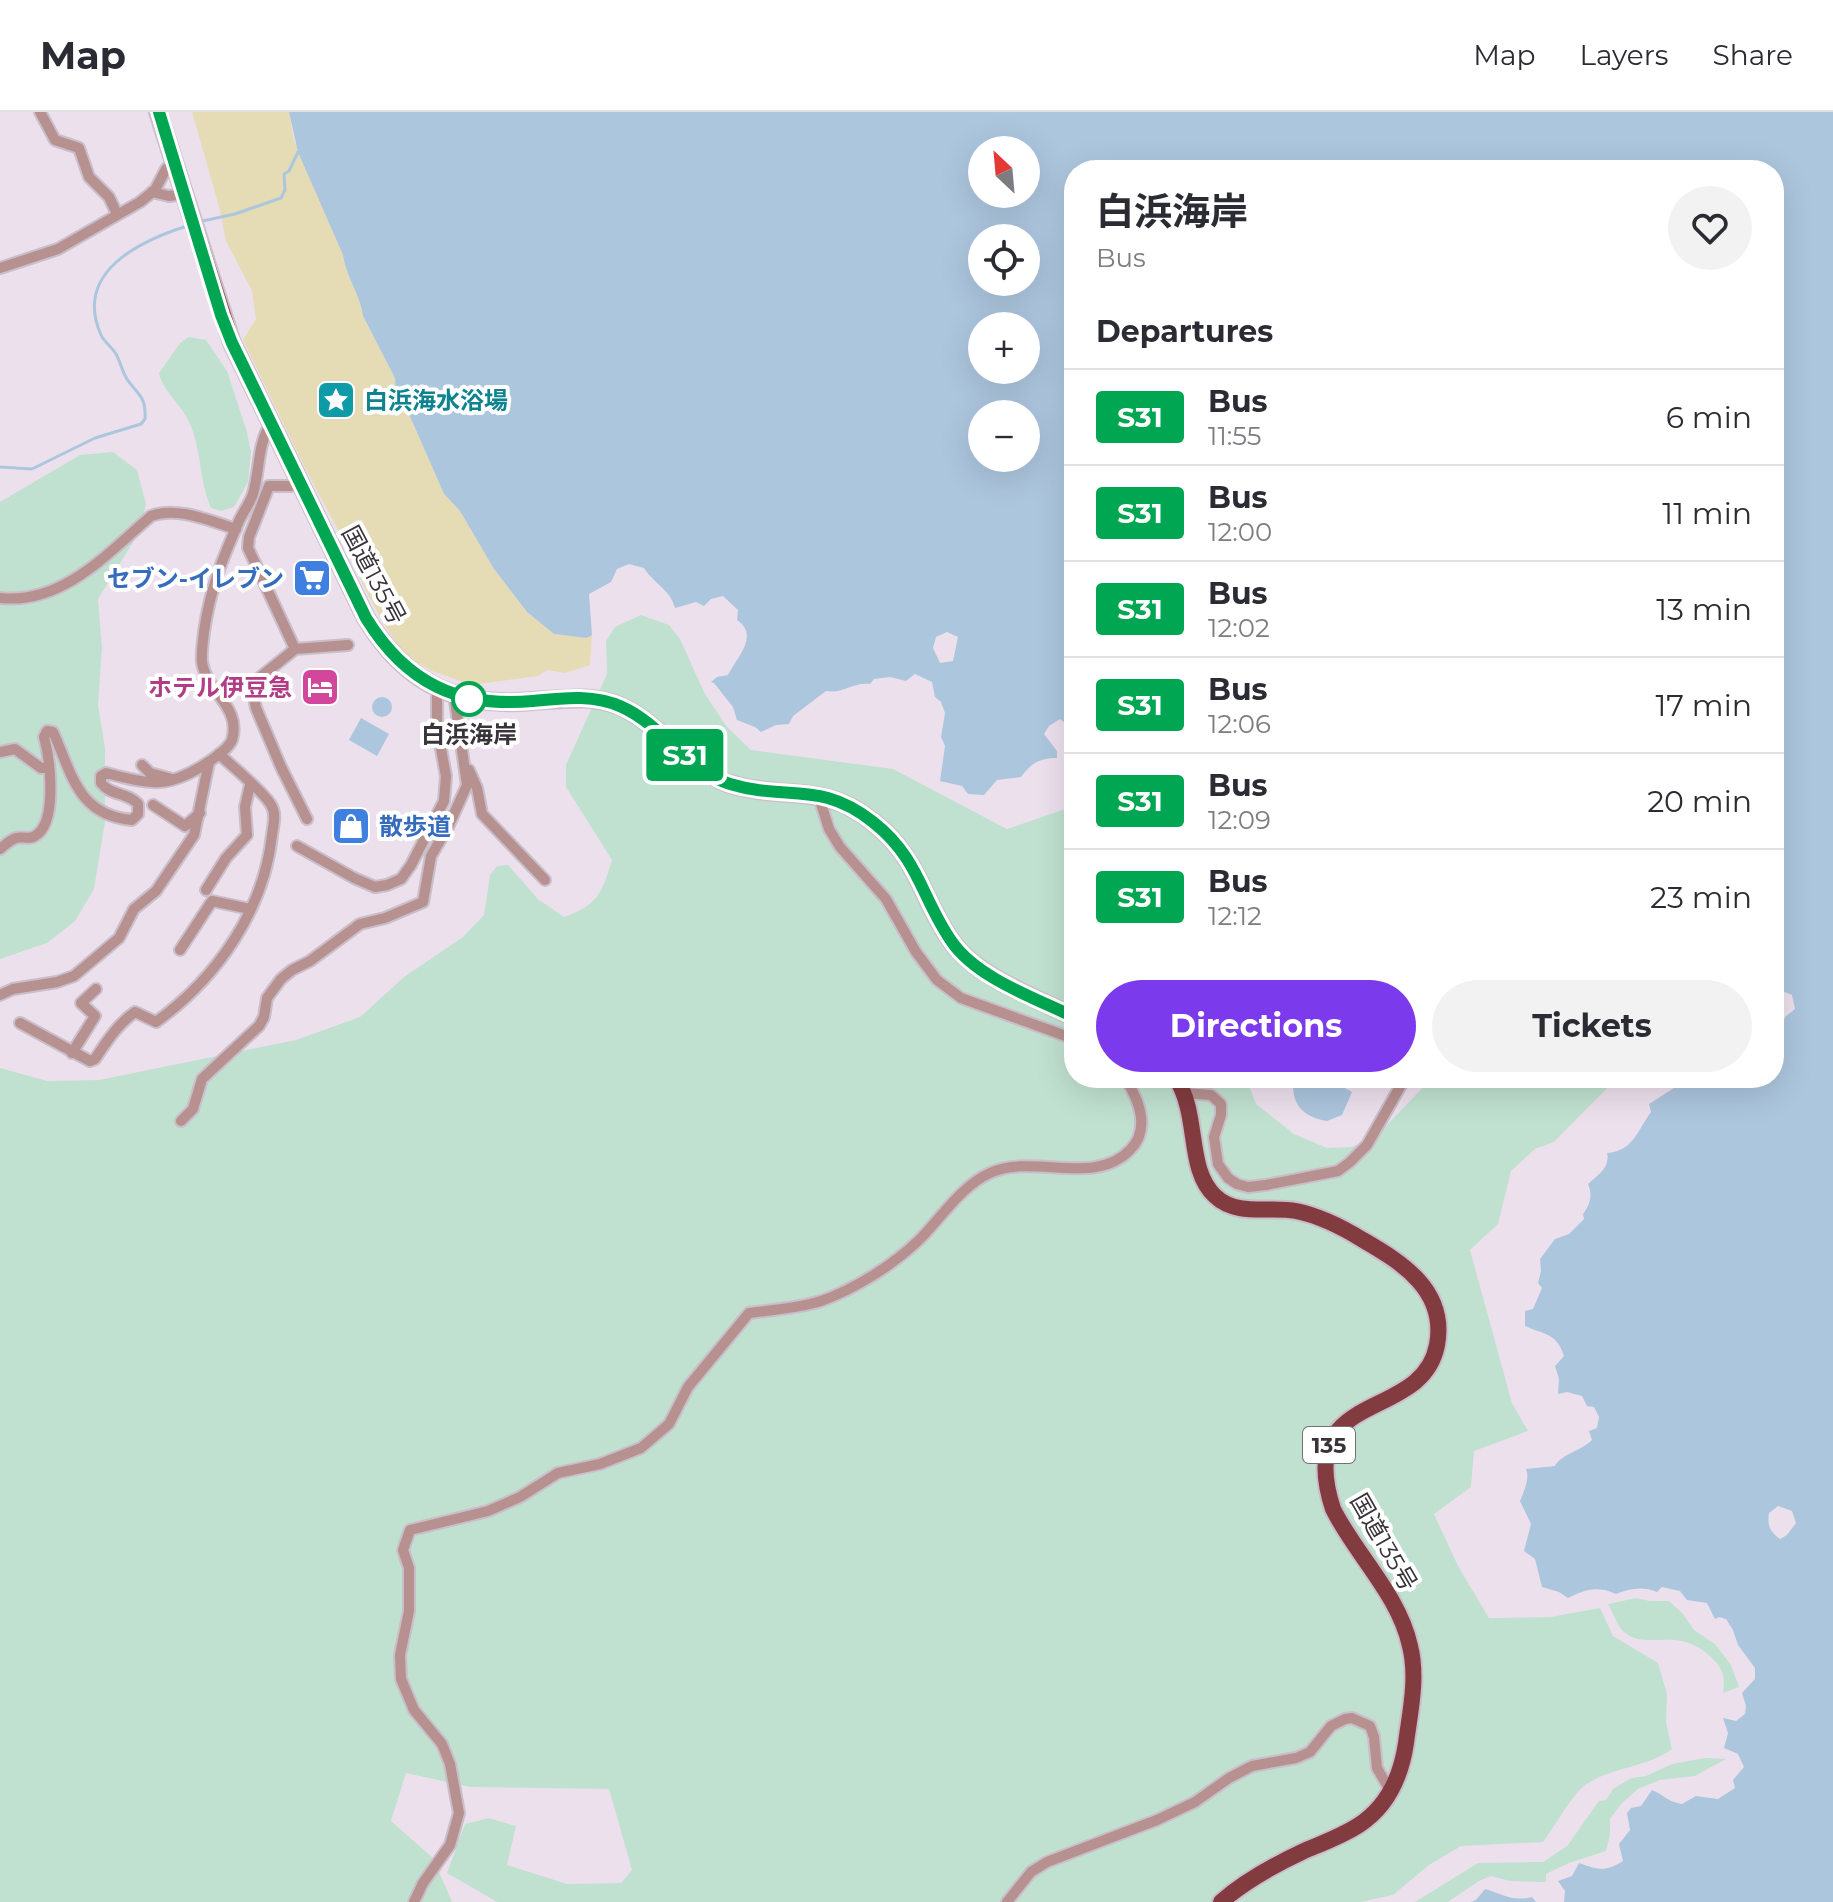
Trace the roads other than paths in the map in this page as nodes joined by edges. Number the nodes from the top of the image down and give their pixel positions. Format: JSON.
{"nodes":[{"id":1,"x":40,"y":112,"type":"edge"},
{"id":2,"x":158,"y":112,"type":"edge"},
{"id":3,"x":174,"y":162,"type":"junction"},
{"id":4,"x":152,"y":192,"type":"junction"},
{"id":5,"x":184,"y":194,"type":"junction"},
{"id":6,"x":117,"y":214,"type":"junction"},
{"id":7,"x":0,"y":268,"type":"edge"},
{"id":8,"x":271,"y":423,"type":"junction"},
{"id":9,"x":300,"y":483,"type":"junction"},
{"id":10,"x":236,"y":529,"type":"junction"},
{"id":11,"x":0,"y":598,"type":"edge"},
{"id":12,"x":348,"y":645,"type":"dead end"},
{"id":13,"x":295,"y":649,"type":"junction"},
{"id":14,"x":437,"y":688,"type":"junction"},
{"id":15,"x":454,"y":694,"type":"junction"},
{"id":16,"x":0,"y":752,"type":"edge"},
{"id":17,"x":219,"y":754,"type":"junction"},
{"id":18,"x":209,"y":762,"type":"junction"},
{"id":19,"x":465,"y":763,"type":"junction"},
{"id":20,"x":142,"y":765,"type":"dead end"},
{"id":21,"x":49,"y":768,"type":"junction"},
{"id":22,"x":176,"y":779,"type":"junction"},
{"id":23,"x":250,"y":785,"type":"junction"},
{"id":24,"x":818,"y":794,"type":"junction"},
{"id":25,"x":153,"y":805,"type":"dead end"},
{"id":26,"x":200,"y":813,"type":"junction"},
{"id":27,"x":307,"y":819,"type":"dead end"},
{"id":28,"x":297,"y":846,"type":"dead end"},
{"id":29,"x":0,"y":849,"type":"edge"},
{"id":30,"x":545,"y":880,"type":"dead end"},
{"id":31,"x":206,"y":890,"type":"dead end"},
{"id":32,"x":250,"y":909,"type":"junction"},
{"id":33,"x":180,"y":950,"type":"dead end"},
{"id":34,"x":96,"y":989,"type":"dead end"},
{"id":35,"x":1,"y":996,"type":"edge"},
{"id":36,"x":1064,"y":1012,"type":"edge"},
{"id":37,"x":20,"y":1023,"type":"dead end"},
{"id":38,"x":1064,"y":1035,"type":"edge"},
{"id":39,"x":72,"y":1053,"type":"junction"},
{"id":40,"x":1130,"y":1088,"type":"edge"},
{"id":41,"x":1182,"y":1088,"type":"edge"},
{"id":42,"x":1190,"y":1088,"type":"edge"},
{"id":43,"x":1399,"y":1088,"type":"edge"},
{"id":44,"x":181,"y":1121,"type":"dead end"},
{"id":45,"x":1391,"y":1792,"type":"junction"},
{"id":46,"x":414,"y":1902,"type":"edge"},
{"id":47,"x":1007,"y":1902,"type":"edge"},
{"id":48,"x":1221,"y":1902,"type":"edge"}],
"edges":[{"from":1,"to":6,"type":"street"},
{"from":2,"to":3,"type":"highway","name":"国道135号"},
{"from":3,"to":4,"type":"street"},
{"from":3,"to":5,"type":"highway","name":"国道135号"},
{"from":4,"to":5,"type":"street"},
{"from":4,"to":6,"type":"street"},
{"from":5,"to":8,"type":"highway","name":"国道135号"},
{"from":6,"to":7,"type":"street"},
{"from":8,"to":9,"type":"highway","name":"国道135号"},
{"from":8,"to":10,"type":"street"},
{"from":9,"to":13,"type":"street"},
{"from":9,"to":14,"type":"highway","name":"国道135号"},
{"from":10,"to":11,"type":"street"},
{"from":10,"to":17,"type":"street"},
{"from":12,"to":13,"type":"street"},
{"from":13,"to":27,"type":"street"},
{"from":14,"to":15,"type":"highway","name":"国道135号"},
{"from":14,"to":28,"type":"street"},
{"from":15,"to":19,"type":"street"},
{"from":15,"to":24,"type":"highway","name":"国道135号"},
{"from":16,"to":21,"type":"street"},
{"from":17,"to":18,"type":"street"},
{"from":17,"to":23,"type":"street"},
{"from":18,"to":22,"type":"street"},
{"from":18,"to":26,"type":"street"},
{"from":19,"to":30,"type":"street"},
{"from":19,"to":44,"type":"street"},
{"from":20,"to":22,"type":"street"},
{"from":21,"to":22,"type":"street"},
{"from":21,"to":29,"type":"street"},
{"from":23,"to":31,"type":"street"},
{"from":23,"to":32,"type":"street"},
{"from":24,"to":36,"type":"highway","name":"国道135号"},
{"from":24,"to":38,"type":"street"},
{"from":25,"to":26,"type":"street"},
{"from":26,"to":35,"type":"street"},
{"from":32,"to":33,"type":"street"},
{"from":32,"to":39,"type":"street"},
{"from":34,"to":39,"type":"street"},
{"from":37,"to":39,"type":"street"},
{"from":40,"to":46,"type":"street"},
{"from":41,"to":45,"type":"highway","name":"国道135号","number":"135"},
{"from":42,"to":43,"type":"street"},
{"from":45,"to":47,"type":"street"},
{"from":45,"to":48,"type":"highway","name":"国道135号","number":"135"}]}
